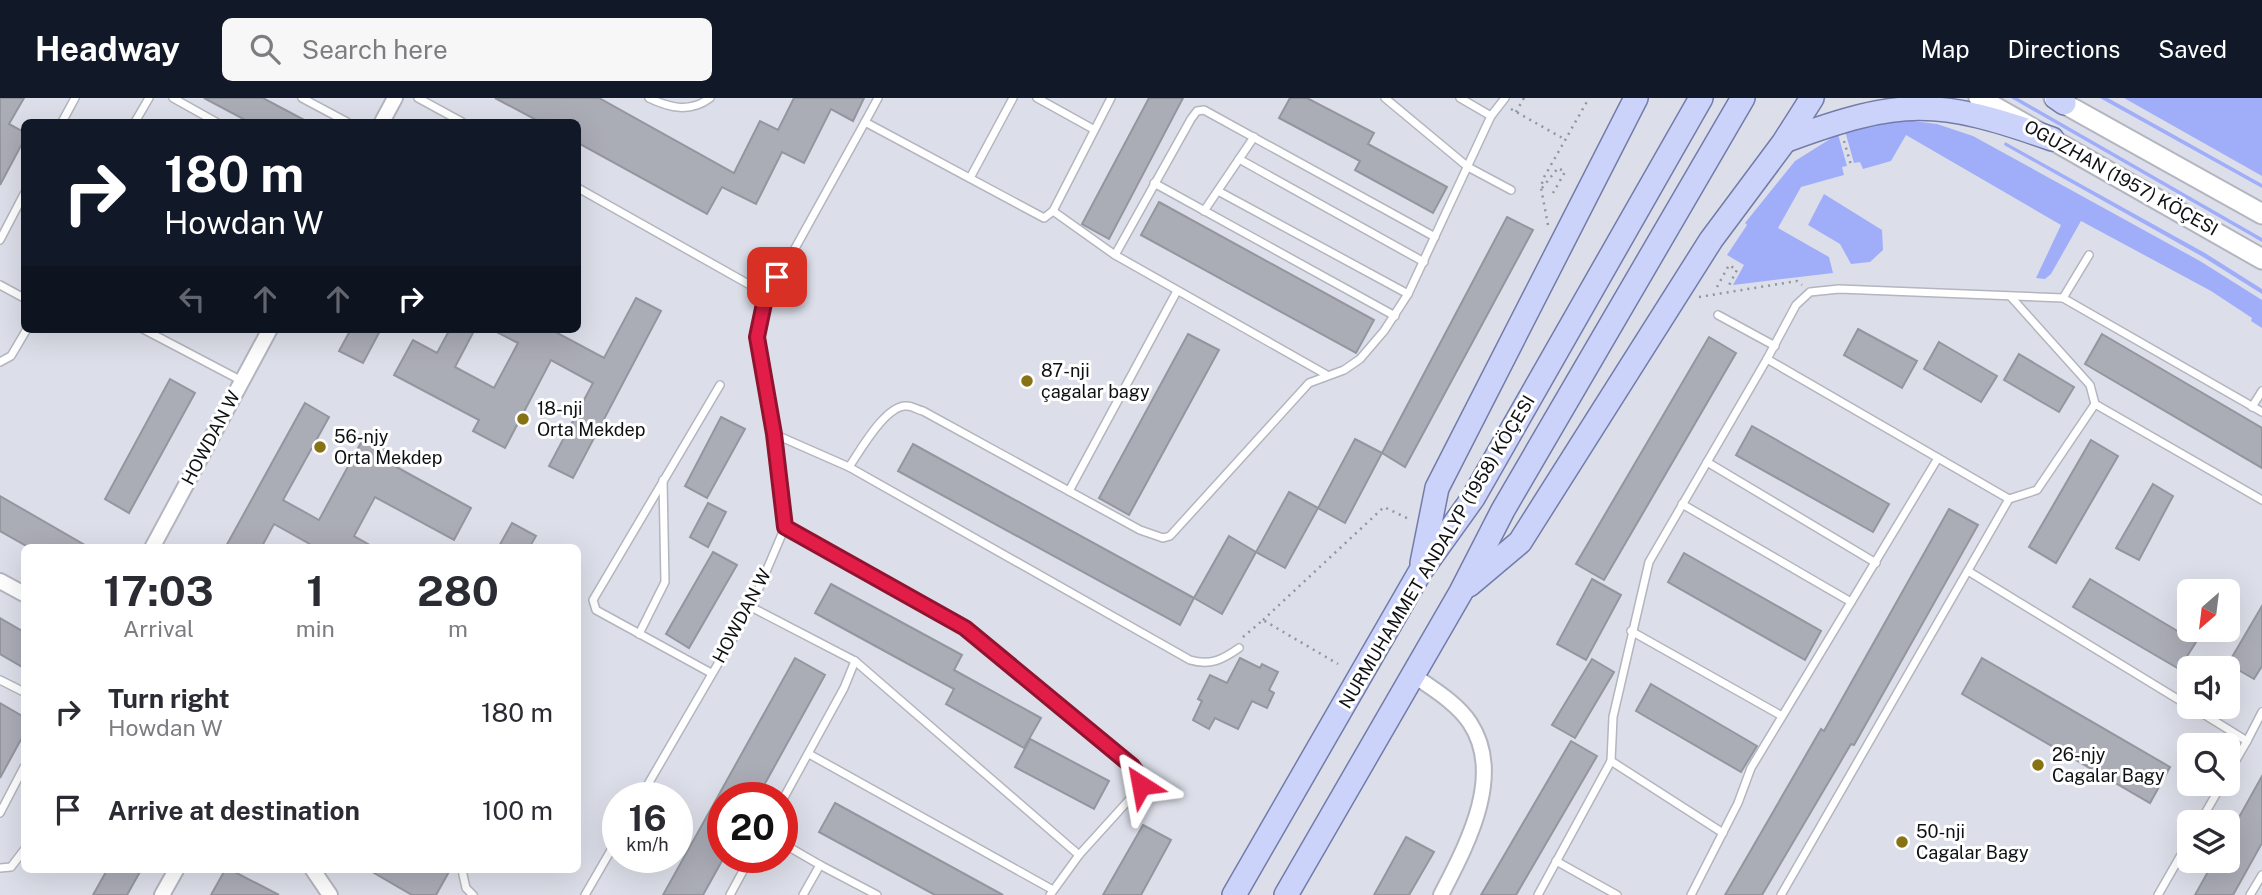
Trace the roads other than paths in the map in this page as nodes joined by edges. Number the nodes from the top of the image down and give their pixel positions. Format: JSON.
{"nodes":[{"id":1,"x":75,"y":98,"type":"edge"},
{"id":2,"x":149,"y":98,"type":"edge"},
{"id":3,"x":173,"y":98,"type":"edge"},
{"id":4,"x":302,"y":98,"type":"edge"},
{"id":5,"x":395,"y":98,"type":"edge"},
{"id":6,"x":418,"y":98,"type":"edge"},
{"id":7,"x":649,"y":98,"type":"edge"},
{"id":8,"x":710,"y":98,"type":"edge"},
{"id":9,"x":878,"y":98,"type":"edge"},
{"id":10,"x":1013,"y":98,"type":"edge"},
{"id":11,"x":1037,"y":98,"type":"edge"},
{"id":12,"x":1111,"y":98,"type":"edge"},
{"id":13,"x":1385,"y":98,"type":"edge"},
{"id":14,"x":1460,"y":98,"type":"edge"},
{"id":15,"x":1636,"y":98,"type":"edge"},
{"id":16,"x":1701,"y":98,"type":"edge"},
{"id":17,"x":1743,"y":98,"type":"edge"},
{"id":18,"x":1812,"y":98,"type":"edge"},
{"id":19,"x":1979,"y":98,"type":"edge"},
{"id":20,"x":1503,"y":100,"type":"edge"},
{"id":21,"x":2058,"y":100,"type":"edge"},
{"id":22,"x":1491,"y":116,"type":"junction"},
{"id":23,"x":64,"y":119,"type":"edge"},
{"id":24,"x":137,"y":119,"type":"edge"},
{"id":25,"x":211,"y":119,"type":"edge"},
{"id":26,"x":341,"y":119,"type":"edge"},
{"id":27,"x":384,"y":119,"type":"edge"},
{"id":28,"x":456,"y":119,"type":"edge"},
{"id":29,"x":865,"y":122,"type":"junction"},
{"id":30,"x":1093,"y":129,"type":"junction"},
{"id":31,"x":1254,"y":137,"type":"junction"},
{"id":32,"x":2052,"y":139,"type":"junction"},
{"id":33,"x":1784,"y":142,"type":"junction"},
{"id":34,"x":1239,"y":159,"type":"junction"},
{"id":35,"x":1468,"y":167,"type":"junction"},
{"id":36,"x":970,"y":178,"type":"junction"},
{"id":37,"x":1154,"y":183,"type":"junction"},
{"id":38,"x":581,"y":190,"type":"edge"},
{"id":39,"x":1511,"y":190,"type":"dead end"},
{"id":40,"x":1218,"y":191,"type":"junction"},
{"id":41,"x":21,"y":200,"type":"edge"},
{"id":42,"x":1053,"y":211,"type":"junction"},
{"id":43,"x":1204,"y":211,"type":"junction"},
{"id":44,"x":2262,"y":214,"type":"edge"},
{"id":45,"x":1435,"y":237,"type":"junction"},
{"id":46,"x":0,"y":240,"type":"edge"},
{"id":47,"x":1115,"y":255,"type":"junction"},
{"id":48,"x":2089,"y":255,"type":"dead end"},
{"id":49,"x":2262,"y":259,"type":"edge"},
{"id":50,"x":1424,"y":262,"type":"junction"},
{"id":51,"x":0,"y":285,"type":"edge"},
{"id":52,"x":1177,"y":291,"type":"junction"},
{"id":53,"x":1408,"y":293,"type":"junction"},
{"id":54,"x":766,"y":294,"type":"junction"},
{"id":55,"x":21,"y":296,"type":"edge"},
{"id":56,"x":2011,"y":297,"type":"junction"},
{"id":57,"x":2063,"y":299,"type":"junction"},
{"id":58,"x":1718,"y":315,"type":"dead end"},
{"id":59,"x":1395,"y":316,"type":"junction"},
{"id":60,"x":25,"y":333,"type":"edge"},
{"id":61,"x":151,"y":333,"type":"edge"},
{"id":62,"x":268,"y":333,"type":"edge"},
{"id":63,"x":1774,"y":346,"type":"junction"},
{"id":64,"x":1767,"y":359,"type":"junction"},
{"id":65,"x":0,"y":362,"type":"edge"},
{"id":66,"x":1327,"y":375,"type":"junction"},
{"id":67,"x":242,"y":381,"type":"junction"},
{"id":68,"x":720,"y":385,"type":"dead end"},
{"id":69,"x":2262,"y":391,"type":"edge"},
{"id":70,"x":2095,"y":404,"type":"junction"},
{"id":71,"x":2252,"y":407,"type":"junction"},
{"id":72,"x":2262,"y":412,"type":"edge"},
{"id":73,"x":774,"y":434,"type":"junction"},
{"id":74,"x":1938,"y":458,"type":"junction"},
{"id":75,"x":1707,"y":463,"type":"junction"},
{"id":76,"x":849,"y":467,"type":"junction"},
{"id":77,"x":663,"y":479,"type":"junction"},
{"id":78,"x":1069,"y":491,"type":"junction"},
{"id":79,"x":2009,"y":499,"type":"junction"},
{"id":80,"x":2262,"y":500,"type":"edge"},
{"id":81,"x":1682,"y":504,"type":"junction"},
{"id":82,"x":785,"y":527,"type":"junction"},
{"id":83,"x":154,"y":544,"type":"edge"},
{"id":84,"x":1876,"y":563,"type":"junction"},
{"id":85,"x":1968,"y":570,"type":"junction"},
{"id":86,"x":1420,"y":572,"type":"junction"},
{"id":87,"x":0,"y":581,"type":"edge"},
{"id":88,"x":21,"y":592,"type":"edge"},
{"id":89,"x":1461,"y":592,"type":"junction"},
{"id":90,"x":1851,"y":602,"type":"junction"},
{"id":91,"x":751,"y":607,"type":"junction"},
{"id":92,"x":1631,"y":631,"type":"junction"},
{"id":93,"x":639,"y":634,"type":"junction"},
{"id":94,"x":1236,"y":650,"type":"road end"},
{"id":95,"x":855,"y":661,"type":"junction"},
{"id":96,"x":711,"y":673,"type":"junction"},
{"id":97,"x":1413,"y":675,"type":"junction"},
{"id":98,"x":0,"y":680,"type":"edge"},
{"id":99,"x":21,"y":690,"type":"edge"},
{"id":100,"x":2177,"y":698,"type":"edge"},
{"id":101,"x":2262,"y":712,"type":"edge"},
{"id":102,"x":1782,"y":716,"type":"junction"},
{"id":103,"x":2211,"y":719,"type":"edge"},
{"id":104,"x":2247,"y":741,"type":"junction"},
{"id":105,"x":2240,"y":753,"type":"edge"},
{"id":106,"x":808,"y":754,"type":"junction"},
{"id":107,"x":1611,"y":761,"type":"junction"},
{"id":108,"x":21,"y":773,"type":"edge"},
{"id":109,"x":649,"y":782,"type":"edge"},
{"id":110,"x":793,"y":782,"type":"edge"},
{"id":111,"x":0,"y":813,"type":"edge"},
{"id":112,"x":1723,"y":833,"type":"junction"},
{"id":113,"x":798,"y":852,"type":"edge"},
{"id":114,"x":21,"y":854,"type":"edge"},
{"id":115,"x":1079,"y":855,"type":"junction"},
{"id":116,"x":1556,"y":861,"type":"junction"},
{"id":117,"x":2177,"y":862,"type":"edge"},
{"id":118,"x":820,"y":865,"type":"junction"},
{"id":119,"x":602,"y":866,"type":"edge"},
{"id":120,"x":0,"y":868,"type":"edge"},
{"id":121,"x":174,"y":873,"type":"edge"},
{"id":122,"x":315,"y":873,"type":"edge"},
{"id":123,"x":463,"y":873,"type":"edge"},
{"id":124,"x":742,"y":873,"type":"edge"},
{"id":125,"x":2262,"y":875,"type":"edge"},
{"id":126,"x":1052,"y":892,"type":"edge"},
{"id":127,"x":328,"y":894,"type":"edge"},
{"id":128,"x":162,"y":895,"type":"edge"},
{"id":129,"x":473,"y":895,"type":"edge"},
{"id":130,"x":585,"y":895,"type":"edge"},
{"id":131,"x":730,"y":895,"type":"edge"},
{"id":132,"x":803,"y":895,"type":"edge"},
{"id":133,"x":877,"y":895,"type":"edge"},
{"id":134,"x":1234,"y":895,"type":"edge"},
{"id":135,"x":1286,"y":895,"type":"edge"},
{"id":136,"x":1441,"y":895,"type":"edge"},
{"id":137,"x":1538,"y":895,"type":"edge"},
{"id":138,"x":1617,"y":895,"type":"edge"},
{"id":139,"x":1691,"y":895,"type":"edge"},
{"id":140,"x":1781,"y":895,"type":"edge"},
{"id":141,"x":2158,"y":895,"type":"edge"},
{"id":142,"x":2250,"y":895,"type":"edge"}],
"edges":[{"from":1,"to":23,"type":"lane"},
{"from":2,"to":24,"type":"lane"},
{"from":3,"to":25,"type":"lane"},
{"from":4,"to":26,"type":"lane"},
{"from":5,"to":27,"type":"street"},
{"from":6,"to":28,"type":"lane"},
{"from":7,"to":8,"type":"lane"},
{"from":9,"to":29,"type":"lane","name":"HOWDAN W"},
{"from":10,"to":36,"type":"lane"},
{"from":11,"to":30,"type":"lane"},
{"from":12,"to":30,"type":"lane"},
{"from":13,"to":35,"type":"lane"},
{"from":14,"to":22,"type":"lane"},
{"from":15,"to":86,"type":"main road"},
{"from":16,"to":86,"type":"main road","name":"NURMUHAMMET ANDALYP (1958) KÖÇESI"},
{"from":17,"to":89,"type":"main road","name":"NURMUHAMMET ANDALYP (1958) KÖÇESI"},
{"from":18,"to":33,"type":"main road"},
{"from":19,"to":32,"type":"main road","name":"OGUZHAN (1957) KÖÇESI"},
{"from":20,"to":22,"type":"lane"},
{"from":21,"to":44,"type":"main road"},
{"from":22,"to":35,"type":"lane"},
{"from":29,"to":36,"type":"lane"},
{"from":29,"to":54,"type":"lane","name":"HOWDAN W"},
{"from":30,"to":42,"type":"lane"},
{"from":31,"to":34,"type":"lane"},
{"from":31,"to":37,"type":"lane"},
{"from":31,"to":45,"type":"lane"},
{"from":32,"to":33,"type":"main road"},
{"from":32,"to":49,"type":"main road","name":"OGUZHAN (1957) KÖÇESI"},
{"from":33,"to":89,"type":"main road"},
{"from":34,"to":40,"type":"lane"},
{"from":34,"to":50,"type":"lane"},
{"from":35,"to":39,"type":"lane"},
{"from":35,"to":45,"type":"lane"},
{"from":36,"to":42,"type":"lane"},
{"from":37,"to":43,"type":"lane"},
{"from":37,"to":47,"type":"lane"},
{"from":38,"to":54,"type":"lane"},
{"from":40,"to":43,"type":"lane"},
{"from":40,"to":53,"type":"lane"},
{"from":41,"to":46,"type":"lane"},
{"from":42,"to":47,"type":"lane"},
{"from":43,"to":59,"type":"lane"},
{"from":45,"to":50,"type":"lane"},
{"from":47,"to":52,"type":"lane"},
{"from":48,"to":57,"type":"lane"},
{"from":50,"to":53,"type":"lane"},
{"from":51,"to":55,"type":"lane"},
{"from":52,"to":66,"type":"lane"},
{"from":52,"to":78,"type":"lane"},
{"from":53,"to":59,"type":"lane"},
{"from":54,"to":73,"type":"lane","name":"HOWDAN W"},
{"from":56,"to":57,"type":"lane"},
{"from":56,"to":63,"type":"lane"},
{"from":56,"to":70,"type":"lane"},
{"from":57,"to":71,"type":"lane"},
{"from":58,"to":63,"type":"lane"},
{"from":59,"to":66,"type":"lane"},
{"from":60,"to":65,"type":"lane"},
{"from":61,"to":67,"type":"lane"},
{"from":62,"to":67,"type":"street","name":"HOWDAN W"},
{"from":63,"to":64,"type":"lane"},
{"from":64,"to":74,"type":"lane"},
{"from":64,"to":75,"type":"lane"},
{"from":66,"to":78,"type":"lane"},
{"from":67,"to":83,"type":"street","name":"HOWDAN W"},
{"from":68,"to":77,"type":"lane"},
{"from":69,"to":71,"type":"lane"},
{"from":70,"to":79,"type":"lane"},
{"from":70,"to":80,"type":"lane"},
{"from":71,"to":72,"type":"lane"},
{"from":73,"to":76,"type":"lane"},
{"from":73,"to":82,"type":"lane","name":"HOWDAN W"},
{"from":74,"to":79,"type":"lane"},
{"from":74,"to":84,"type":"lane"},
{"from":75,"to":81,"type":"lane"},
{"from":75,"to":84,"type":"lane"},
{"from":76,"to":78,"type":"lane"},
{"from":76,"to":94,"type":"lane"},
{"from":77,"to":93,"type":"lane"},
{"from":77,"to":93,"type":"lane"},
{"from":79,"to":85,"type":"lane"},
{"from":81,"to":90,"type":"lane"},
{"from":81,"to":92,"type":"lane"},
{"from":82,"to":91,"type":"lane","name":"HOWDAN W"},
{"from":82,"to":115,"type":"lane"},
{"from":84,"to":90,"type":"lane"},
{"from":85,"to":100,"type":"lane"},
{"from":85,"to":140,"type":"lane"},
{"from":86,"to":134,"type":"main road","name":"NURMUHAMMET ANDALYP (1958) KÖÇESI"},
{"from":87,"to":88,"type":"street"},
{"from":89,"to":97,"type":"main road","name":"NURMUHAMMET ANDALYP (1958) KÖÇESI"},
{"from":90,"to":102,"type":"lane"},
{"from":91,"to":95,"type":"lane"},
{"from":91,"to":96,"type":"lane","name":"HOWDAN W"},
{"from":92,"to":102,"type":"lane"},
{"from":92,"to":107,"type":"lane"},
{"from":93,"to":96,"type":"lane"},
{"from":95,"to":106,"type":"lane"},
{"from":95,"to":115,"type":"lane"},
{"from":96,"to":109,"type":"lane","name":"HOWDAN W"},
{"from":97,"to":135,"type":"main road","name":"NURMUHAMMET ANDALYP (1958) KÖÇESI"},
{"from":97,"to":136,"type":"street"},
{"from":98,"to":99,"type":"lane"},
{"from":101,"to":104,"type":"lane"},
{"from":102,"to":112,"type":"lane"},
{"from":103,"to":104,"type":"lane"},
{"from":104,"to":105,"type":"lane"},
{"from":106,"to":110,"type":"lane"},
{"from":106,"to":126,"type":"lane"},
{"from":107,"to":112,"type":"lane"},
{"from":107,"to":116,"type":"lane"},
{"from":108,"to":111,"type":"lane"},
{"from":112,"to":139,"type":"lane"},
{"from":113,"to":118,"type":"lane"},
{"from":114,"to":120,"type":"lane"},
{"from":115,"to":126,"type":"lane"},
{"from":116,"to":137,"type":"lane"},
{"from":116,"to":138,"type":"lane"},
{"from":117,"to":141,"type":"lane"},
{"from":118,"to":132,"type":"lane"},
{"from":118,"to":133,"type":"lane"},
{"from":119,"to":130,"type":"lane"},
{"from":121,"to":128,"type":"street"},
{"from":122,"to":127,"type":"street"},
{"from":123,"to":129,"type":"lane"},
{"from":124,"to":131,"type":"lane"},
{"from":125,"to":142,"type":"lane"}]}
